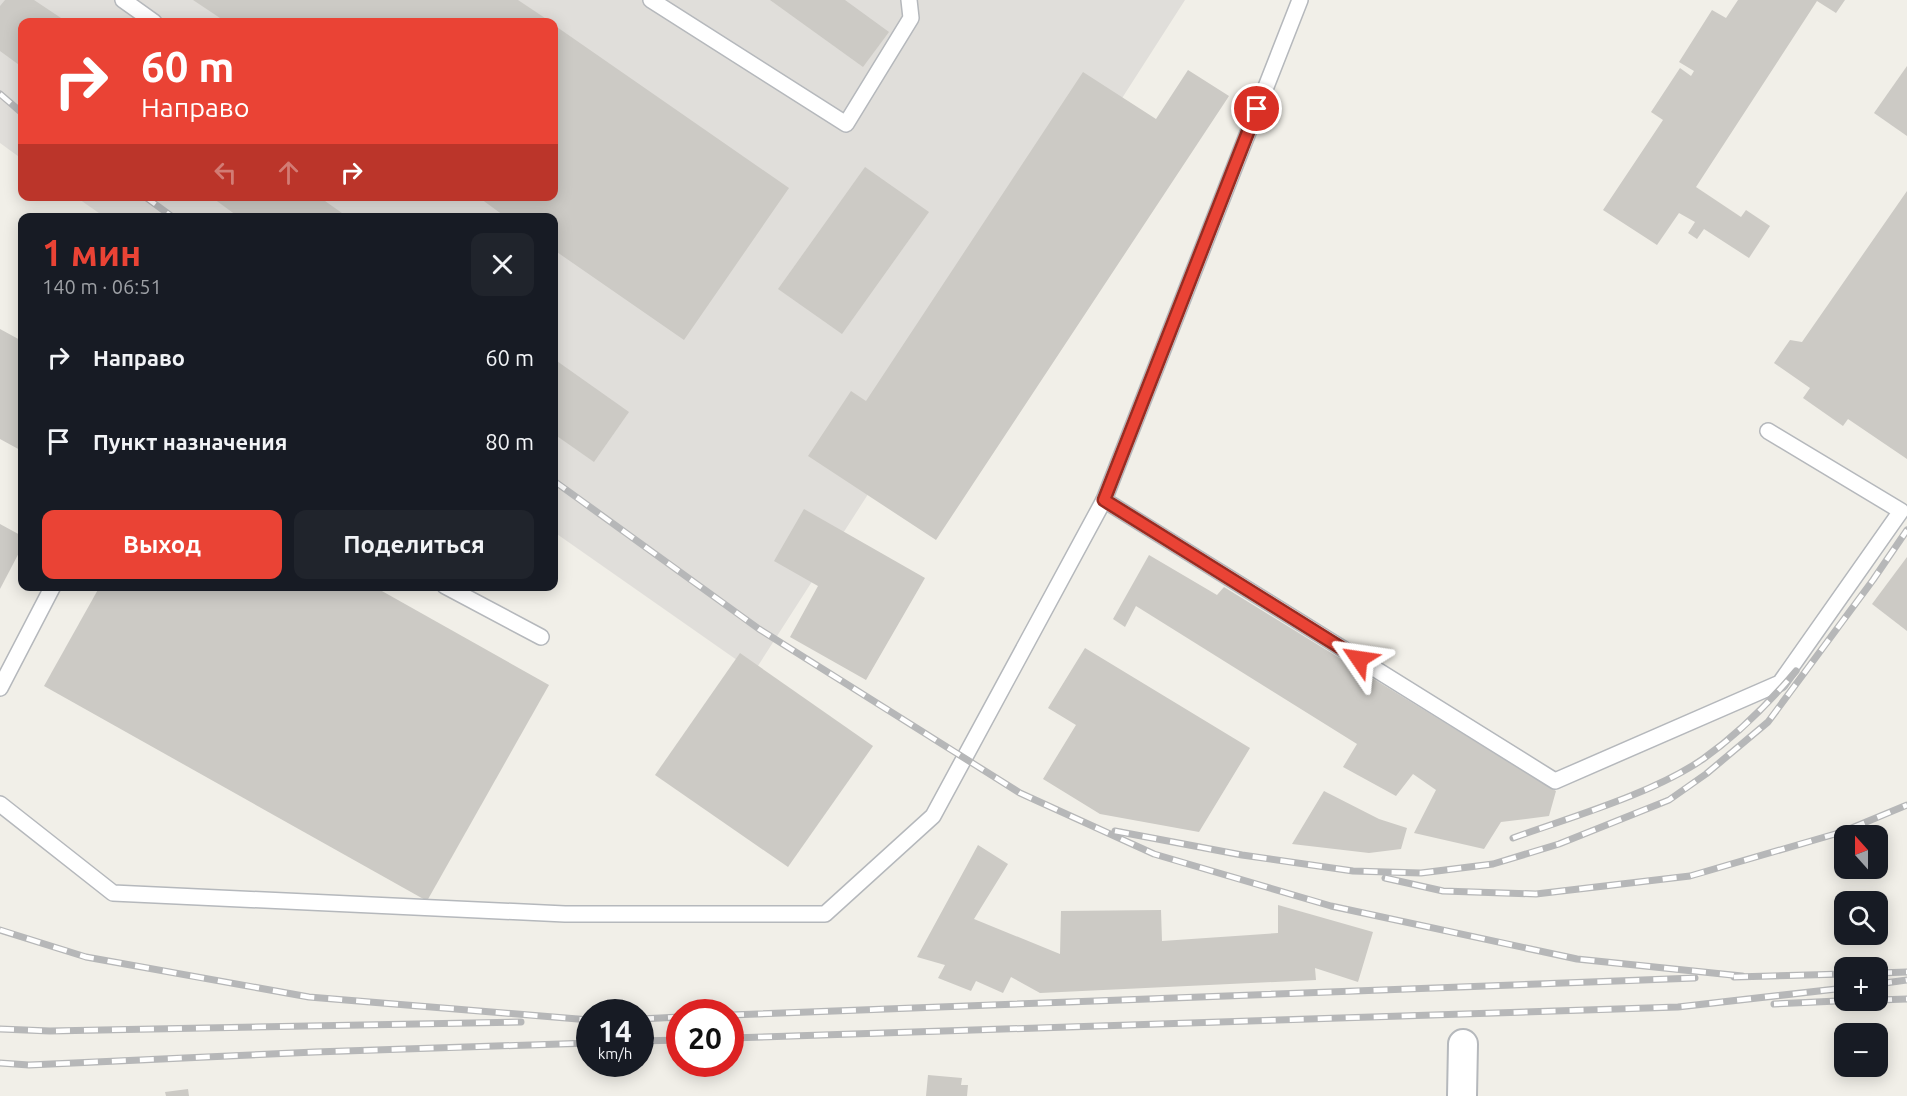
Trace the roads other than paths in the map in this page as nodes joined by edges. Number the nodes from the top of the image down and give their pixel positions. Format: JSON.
{"nodes":[{"id":1,"x":123,"y":0,"type":"edge"},
{"id":2,"x":651,"y":0,"type":"edge"},
{"id":3,"x":909,"y":0,"type":"edge"},
{"id":4,"x":1300,"y":0,"type":"edge"},
{"id":5,"x":148,"y":18,"type":"edge"},
{"id":6,"x":1768,"y":431,"type":"dead end"},
{"id":7,"x":1104,"y":500,"type":"junction"},
{"id":8,"x":1904,"y":511,"type":"edge"},
{"id":9,"x":50,"y":591,"type":"edge"},
{"id":10,"x":454,"y":591,"type":"edge"},
{"id":11,"x":541,"y":638,"type":"dead end"},
{"id":12,"x":0,"y":688,"type":"edge"},
{"id":13,"x":0,"y":804,"type":"edge"},
{"id":14,"x":1463,"y":1044,"type":"dead end"},
{"id":15,"x":1461,"y":1096,"type":"edge"}],
"edges":[{"from":1,"to":5,"type":"lane"},
{"from":2,"to":3,"type":"lane"},
{"from":4,"to":7,"type":"lane"},
{"from":6,"to":8,"type":"lane"},
{"from":7,"to":8,"type":"lane"},
{"from":7,"to":13,"type":"lane"},
{"from":9,"to":12,"type":"lane"},
{"from":10,"to":11,"type":"lane"},
{"from":14,"to":15,"type":"street"}]}
